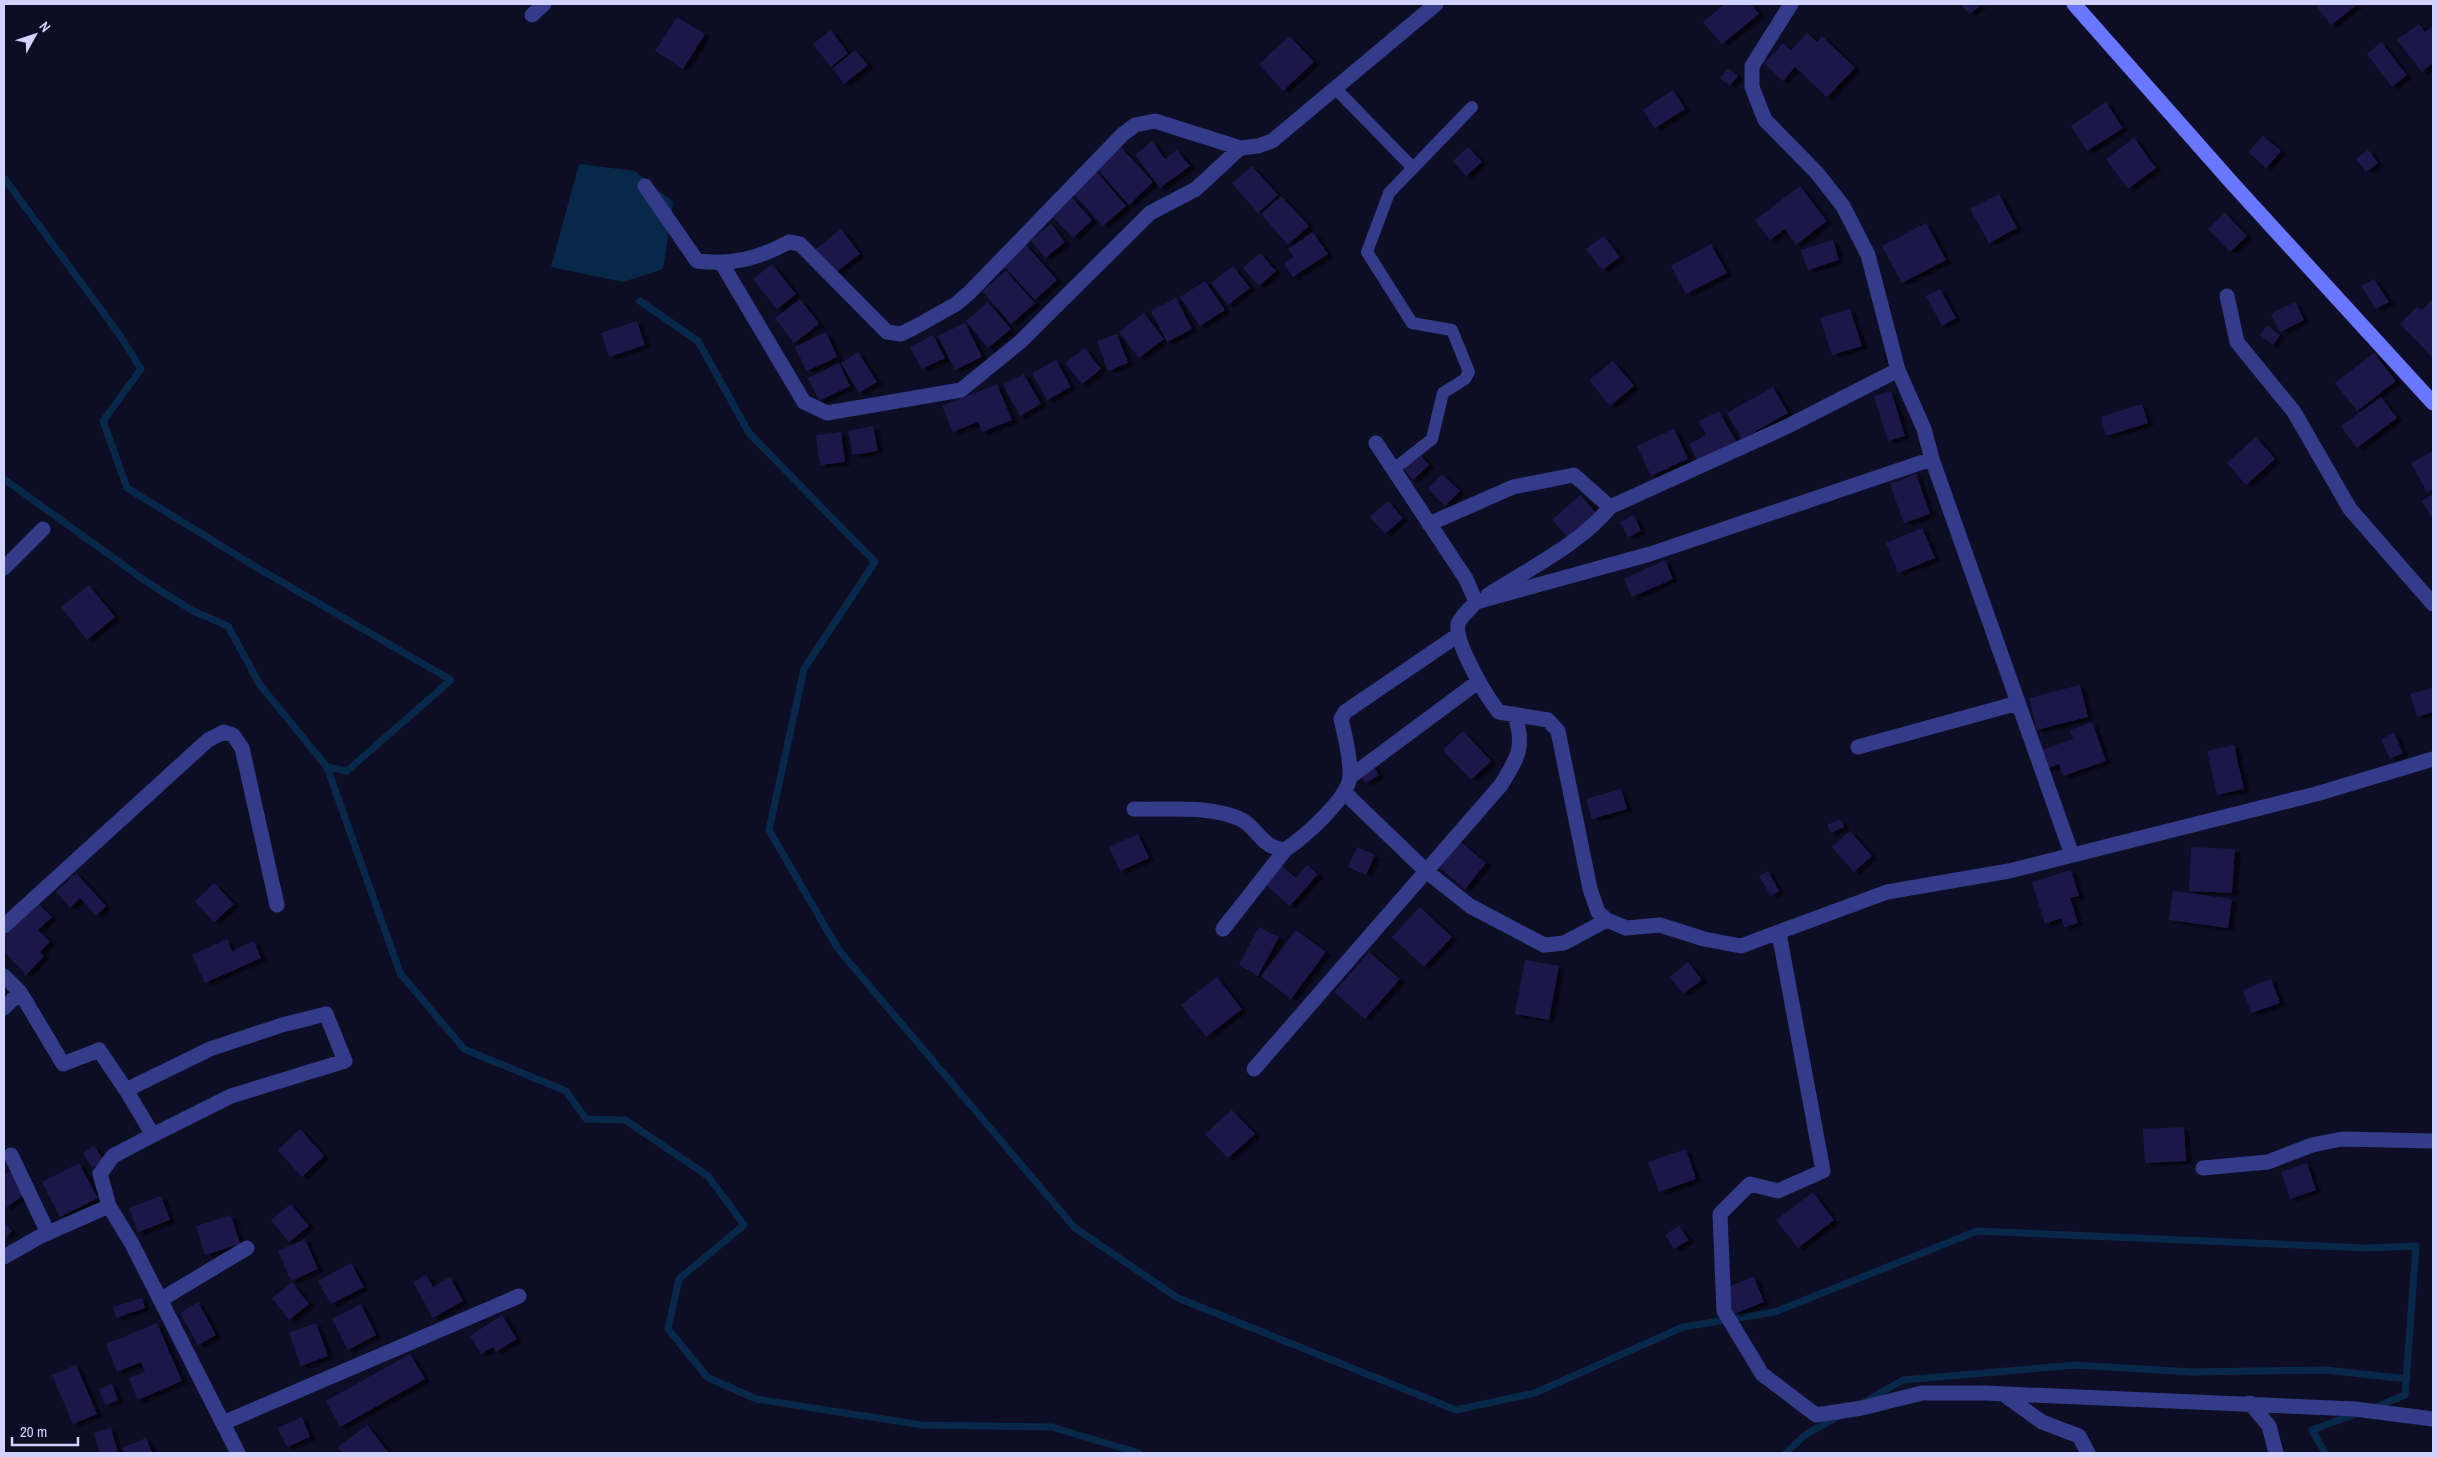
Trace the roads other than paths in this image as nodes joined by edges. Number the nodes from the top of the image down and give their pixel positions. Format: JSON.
{"nodes":[{"id":1,"x":544,"y":4,"type":"edge"},
{"id":2,"x":1436,"y":4,"type":"edge"},
{"id":3,"x":2074,"y":4,"type":"edge"},
{"id":4,"x":1785,"y":6,"type":"edge"},
{"id":5,"x":532,"y":15,"type":"dead end"},
{"id":6,"x":1335,"y":88,"type":"junction"},
{"id":7,"x":1472,"y":107,"type":"dead end"},
{"id":8,"x":1240,"y":148,"type":"junction"},
{"id":9,"x":1413,"y":168,"type":"junction"},
{"id":10,"x":645,"y":186,"type":"dead end"},
{"id":11,"x":722,"y":264,"type":"junction"},
{"id":12,"x":2228,"y":296,"type":"dead end"},
{"id":13,"x":1898,"y":370,"type":"junction"},
{"id":14,"x":2433,"y":403,"type":"edge"},
{"id":15,"x":1376,"y":442,"type":"dead end"},
{"id":16,"x":1932,"y":459,"type":"junction"},
{"id":17,"x":1394,"y":470,"type":"junction"},
{"id":18,"x":1610,"y":508,"type":"junction"},
{"id":19,"x":1429,"y":524,"type":"junction"},
{"id":20,"x":43,"y":529,"type":"dead end"},
{"id":21,"x":4,"y":568,"type":"edge"},
{"id":22,"x":1476,"y":602,"type":"junction"},
{"id":23,"x":2433,"y":604,"type":"edge"},
{"id":24,"x":1458,"y":635,"type":"junction"},
{"id":25,"x":1479,"y":681,"type":"junction"},
{"id":26,"x":2018,"y":703,"type":"junction"},
{"id":27,"x":1515,"y":715,"type":"junction"},
{"id":28,"x":1858,"y":747,"type":"dead end"},
{"id":29,"x":2433,"y":759,"type":"edge"},
{"id":30,"x":1350,"y":777,"type":"junction"},
{"id":31,"x":1345,"y":793,"type":"junction"},
{"id":32,"x":1134,"y":809,"type":"dead end"},
{"id":33,"x":1285,"y":850,"type":"junction"},
{"id":34,"x":2072,"y":855,"type":"junction"},
{"id":35,"x":1426,"y":871,"type":"junction"},
{"id":36,"x":277,"y":905,"type":"dead end"},
{"id":37,"x":1607,"y":920,"type":"junction"},
{"id":38,"x":4,"y":926,"type":"edge"},
{"id":39,"x":1223,"y":929,"type":"dead end"},
{"id":40,"x":1779,"y":933,"type":"junction"},
{"id":41,"x":4,"y":976,"type":"edge"},
{"id":42,"x":20,"y":992,"type":"junction"},
{"id":43,"x":4,"y":1008,"type":"edge"},
{"id":44,"x":1254,"y":1069,"type":"dead end"},
{"id":45,"x":126,"y":1090,"type":"junction"},
{"id":46,"x":154,"y":1135,"type":"junction"},
{"id":47,"x":2433,"y":1141,"type":"edge"},
{"id":48,"x":11,"y":1155,"type":"dead end"},
{"id":49,"x":2204,"y":1168,"type":"dead end"},
{"id":50,"x":109,"y":1206,"type":"junction"},
{"id":51,"x":48,"y":1233,"type":"junction"},
{"id":52,"x":247,"y":1248,"type":"dead end"},
{"id":53,"x":4,"y":1257,"type":"edge"},
{"id":54,"x":519,"y":1296,"type":"dead end"},
{"id":55,"x":160,"y":1300,"type":"junction"},
{"id":56,"x":2003,"y":1394,"type":"junction"},
{"id":57,"x":2250,"y":1404,"type":"junction"},
{"id":58,"x":2433,"y":1419,"type":"edge"},
{"id":59,"x":223,"y":1423,"type":"junction"},
{"id":60,"x":238,"y":1453,"type":"edge"},
{"id":61,"x":2088,"y":1453,"type":"edge"},
{"id":62,"x":2276,"y":1453,"type":"edge"}],
"edges":[{"from":1,"to":5,"type":"street"},
{"from":2,"to":6,"type":"street"},
{"from":3,"to":14,"type":"street"},
{"from":4,"to":13,"type":"street"},
{"from":6,"to":8,"type":"street"},
{"from":6,"to":9,"type":"lane"},
{"from":7,"to":9,"type":"lane"},
{"from":8,"to":11,"type":"street"},
{"from":8,"to":11,"type":"street"},
{"from":9,"to":17,"type":"lane"},
{"from":10,"to":11,"type":"street"},
{"from":12,"to":23,"type":"street"},
{"from":13,"to":16,"type":"street"},
{"from":13,"to":18,"type":"street"},
{"from":15,"to":17,"type":"street"},
{"from":16,"to":22,"type":"street"},
{"from":16,"to":26,"type":"street"},
{"from":17,"to":19,"type":"street"},
{"from":18,"to":19,"type":"street"},
{"from":18,"to":22,"type":"street"},
{"from":19,"to":22,"type":"street"},
{"from":20,"to":21,"type":"street"},
{"from":22,"to":24,"type":"street"},
{"from":24,"to":25,"type":"street"},
{"from":24,"to":30,"type":"street"},
{"from":25,"to":27,"type":"street"},
{"from":25,"to":30,"type":"street"},
{"from":26,"to":28,"type":"street"},
{"from":26,"to":34,"type":"street"},
{"from":27,"to":35,"type":"street"},
{"from":27,"to":37,"type":"street"},
{"from":29,"to":34,"type":"street"},
{"from":30,"to":31,"type":"street"},
{"from":31,"to":33,"type":"street"},
{"from":31,"to":35,"type":"street"},
{"from":32,"to":33,"type":"street"},
{"from":33,"to":39,"type":"street"},
{"from":34,"to":40,"type":"street"},
{"from":35,"to":37,"type":"street"},
{"from":35,"to":44,"type":"street"},
{"from":36,"to":38,"type":"street"},
{"from":37,"to":40,"type":"street"},
{"from":40,"to":56,"type":"street"},
{"from":41,"to":42,"type":"street"},
{"from":42,"to":43,"type":"street"},
{"from":42,"to":45,"type":"street"},
{"from":45,"to":46,"type":"street"},
{"from":45,"to":46,"type":"street"},
{"from":46,"to":50,"type":"street"},
{"from":47,"to":49,"type":"street"},
{"from":48,"to":51,"type":"street"},
{"from":50,"to":51,"type":"street"},
{"from":50,"to":55,"type":"street"},
{"from":51,"to":53,"type":"street"},
{"from":52,"to":55,"type":"street"},
{"from":54,"to":59,"type":"street"},
{"from":55,"to":59,"type":"street"},
{"from":56,"to":57,"type":"street"},
{"from":56,"to":61,"type":"street"},
{"from":57,"to":58,"type":"street"},
{"from":57,"to":62,"type":"street"},
{"from":59,"to":60,"type":"street"}]}
